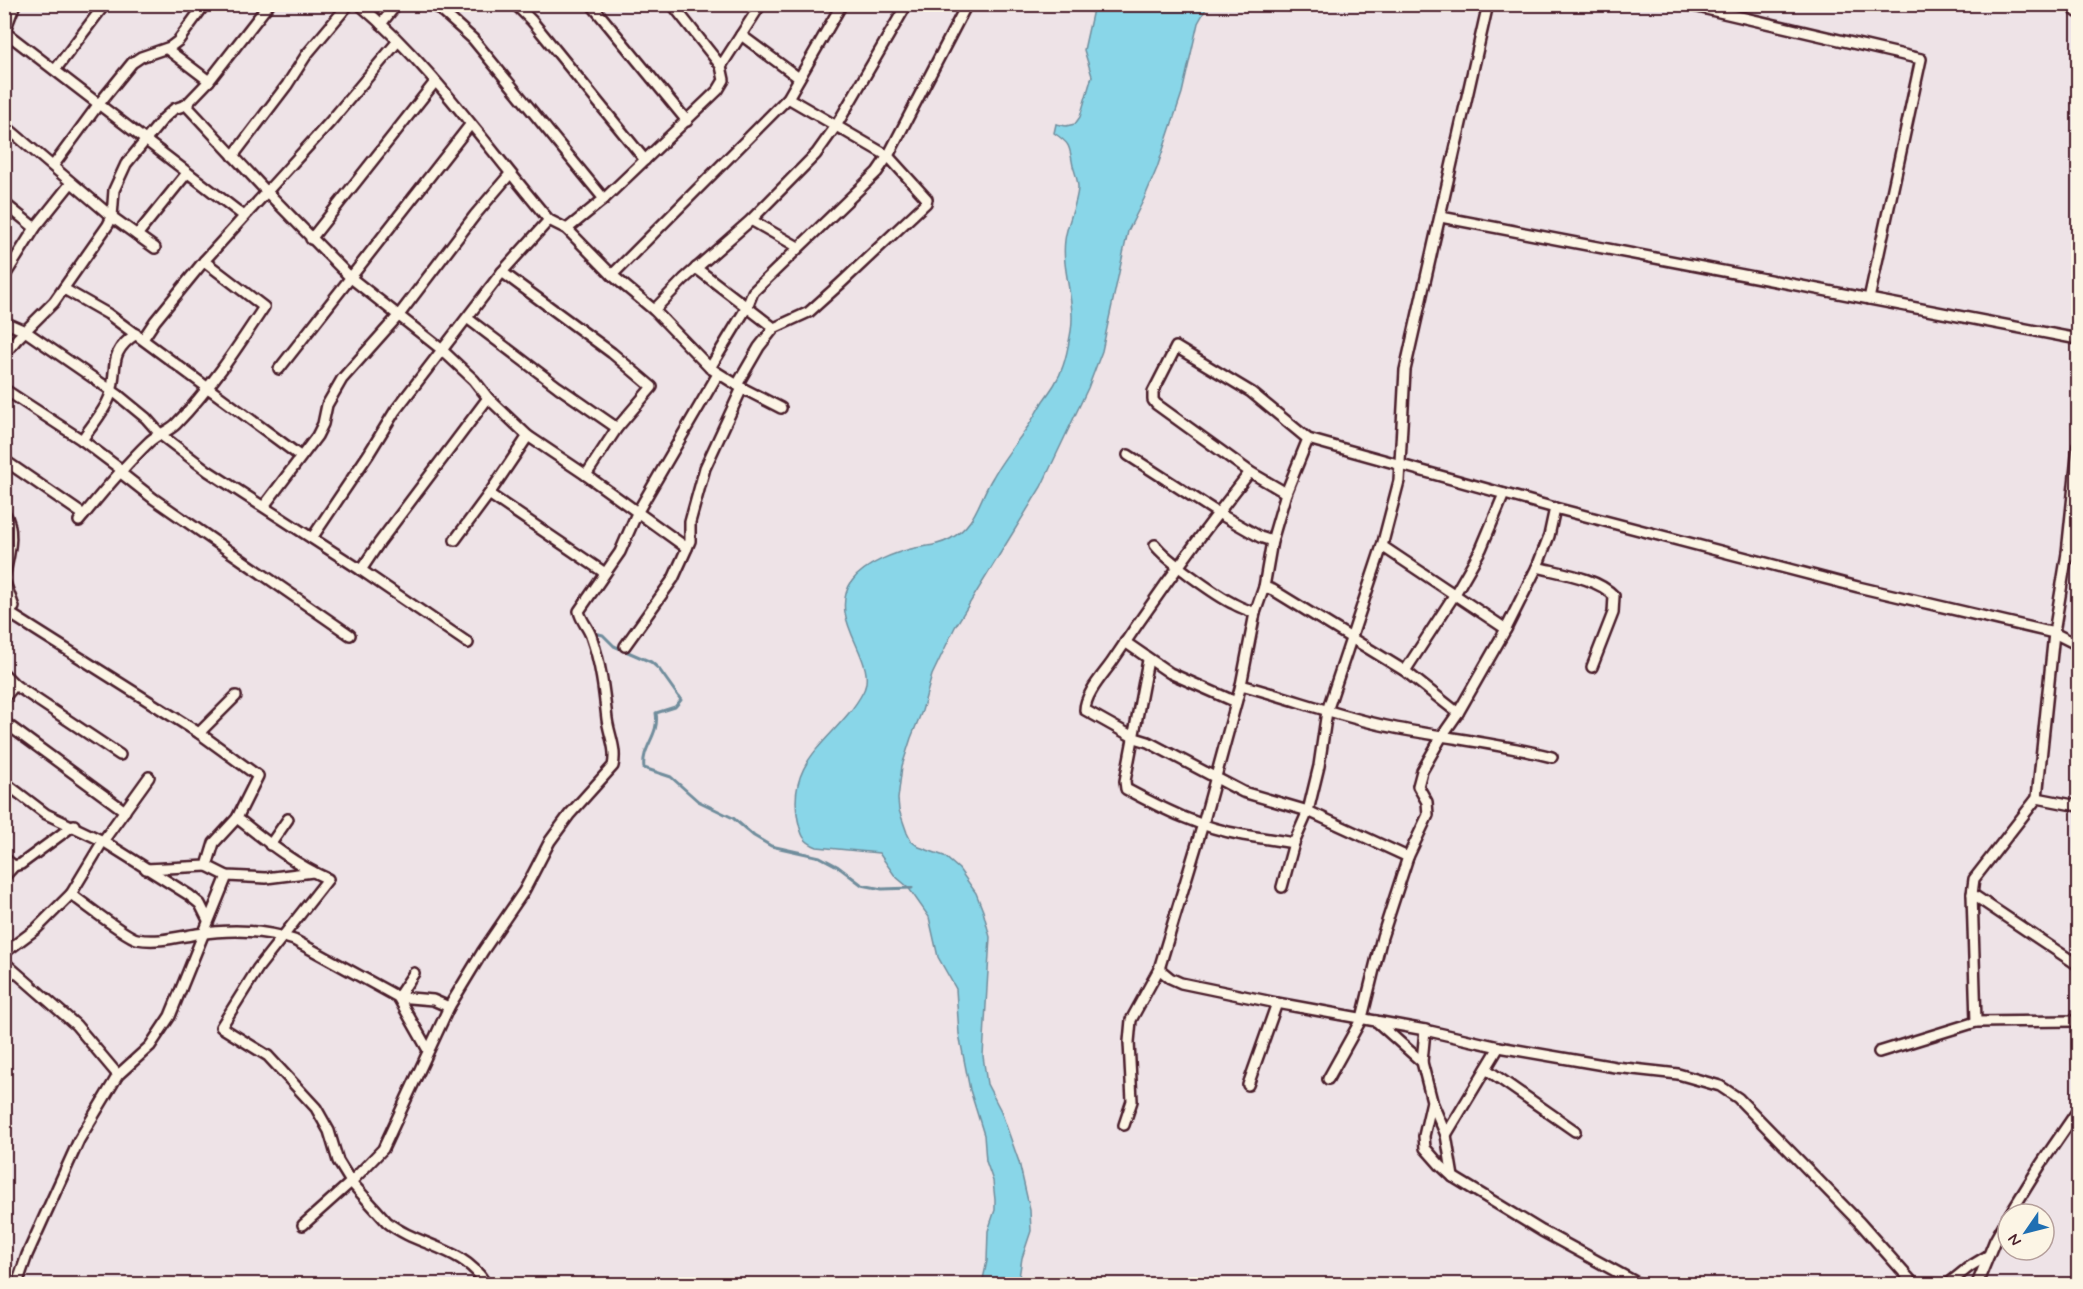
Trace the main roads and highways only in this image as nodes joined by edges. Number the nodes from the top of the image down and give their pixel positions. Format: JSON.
{"nodes":[{"id":1,"x":2076,"y":4,"type":"edge"},
{"id":2,"x":2079,"y":9,"type":"edge"}],
"edges":[{"from":1,"to":2,"type":"main road"}]}
